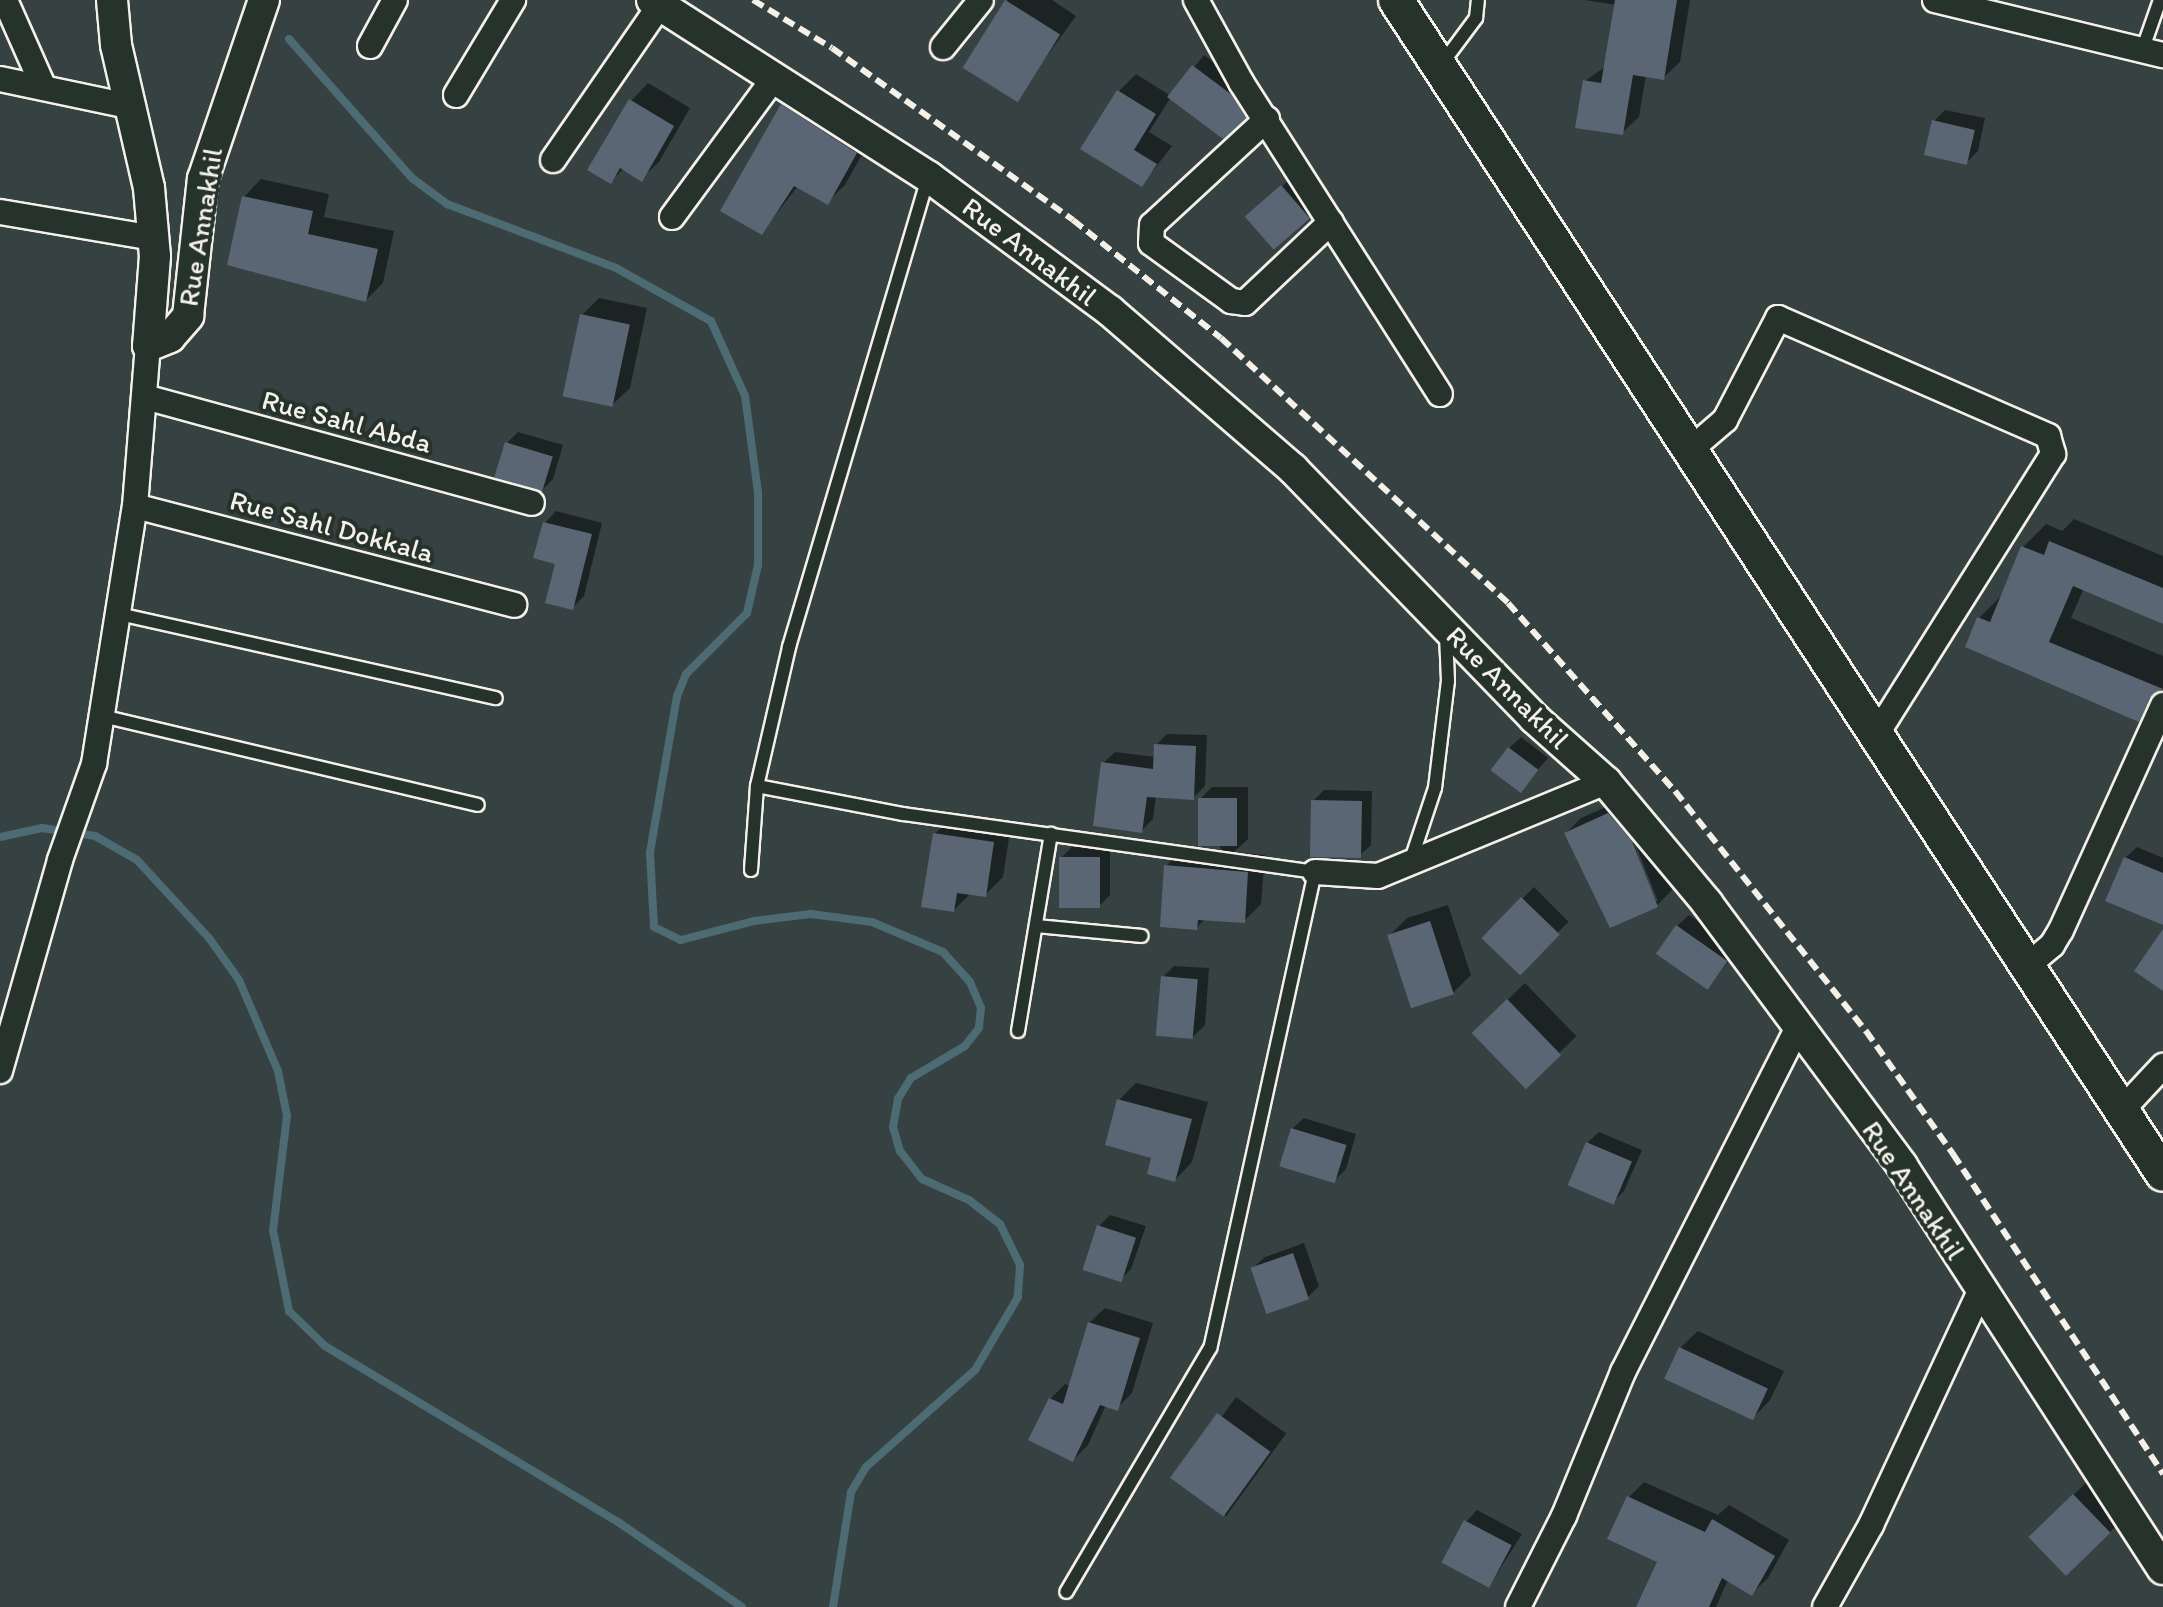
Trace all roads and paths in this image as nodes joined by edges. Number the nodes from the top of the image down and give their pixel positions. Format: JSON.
{"nodes":[{"id":1,"x":5,"y":0,"type":"edge"},
{"id":2,"x":112,"y":0,"type":"edge"},
{"id":3,"x":264,"y":0,"type":"edge"},
{"id":4,"x":395,"y":0,"type":"edge"},
{"id":5,"x":513,"y":0,"type":"edge"},
{"id":6,"x":981,"y":0,"type":"edge"},
{"id":7,"x":1196,"y":0,"type":"edge"},
{"id":8,"x":1396,"y":0,"type":"edge"},
{"id":9,"x":1478,"y":0,"type":"edge"},
{"id":10,"x":1935,"y":0,"type":"edge"},
{"id":11,"x":2160,"y":0,"type":"edge"},
{"id":12,"x":656,"y":2,"type":"edge"},
{"id":13,"x":370,"y":46,"type":"dead end"},
{"id":14,"x":943,"y":47,"type":"dead end"},
{"id":15,"x":2152,"y":53,"type":"edge"},
{"id":16,"x":1441,"y":66,"type":"junction"},
{"id":17,"x":774,"y":78,"type":"junction"},
{"id":18,"x":0,"y":79,"type":"edge"},
{"id":19,"x":44,"y":88,"type":"junction"},
{"id":20,"x":456,"y":95,"type":"dead end"},
{"id":21,"x":133,"y":107,"type":"junction"},
{"id":22,"x":1267,"y":119,"type":"junction"},
{"id":23,"x":553,"y":160,"type":"dead end"},
{"id":24,"x":929,"y":177,"type":"junction"},
{"id":25,"x":0,"y":212,"type":"edge"},
{"id":26,"x":672,"y":217,"type":"dead end"},
{"id":27,"x":1331,"y":222,"type":"junction"},
{"id":28,"x":153,"y":238,"type":"junction"},
{"id":29,"x":148,"y":346,"type":"junction"},
{"id":30,"x":1440,"y":394,"type":"dead end"},
{"id":31,"x":145,"y":397,"type":"junction"},
{"id":32,"x":1689,"y":451,"type":"junction"},
{"id":33,"x":532,"y":503,"type":"dead end"},
{"id":34,"x":135,"y":506,"type":"junction"},
{"id":35,"x":514,"y":605,"type":"dead end"},
{"id":36,"x":119,"y":614,"type":"junction"},
{"id":37,"x":1445,"y":624,"type":"junction"},
{"id":38,"x":496,"y":698,"type":"dead end"},
{"id":39,"x":2163,"y":705,"type":"edge"},
{"id":40,"x":102,"y":716,"type":"junction"},
{"id":41,"x":1876,"y":735,"type":"junction"},
{"id":42,"x":1606,"y":782,"type":"junction"},
{"id":43,"x":757,"y":786,"type":"junction"},
{"id":44,"x":478,"y":805,"type":"dead end"},
{"id":45,"x":1051,"y":834,"type":"junction"},
{"id":46,"x":1409,"y":866,"type":"junction"},
{"id":47,"x":751,"y":870,"type":"dead end"},
{"id":48,"x":1315,"y":872,"type":"junction"},
{"id":49,"x":1037,"y":926,"type":"junction"},
{"id":50,"x":1142,"y":936,"type":"dead end"},
{"id":51,"x":2027,"y":966,"type":"junction"},
{"id":52,"x":1799,"y":1025,"type":"junction"},
{"id":53,"x":1018,"y":1031,"type":"dead end"},
{"id":54,"x":2163,"y":1066,"type":"edge"},
{"id":55,"x":0,"y":1071,"type":"edge"},
{"id":56,"x":2121,"y":1111,"type":"junction"},
{"id":57,"x":2163,"y":1174,"type":"edge"},
{"id":58,"x":1981,"y":1289,"type":"junction"},
{"id":59,"x":2163,"y":1569,"type":"edge"},
{"id":60,"x":1066,"y":1592,"type":"dead end"},
{"id":61,"x":1518,"y":1607,"type":"edge"},
{"id":62,"x":1825,"y":1607,"type":"edge"}],
"edges":[{"from":1,"to":19,"type":"street"},
{"from":2,"to":21,"type":"street"},
{"from":3,"to":29,"type":"street","name":"Rue Annakhil"},
{"from":4,"to":13,"type":"street"},
{"from":5,"to":20,"type":"street"},
{"from":6,"to":14,"type":"street"},
{"from":7,"to":22,"type":"street"},
{"from":8,"to":16,"type":"main road"},
{"from":9,"to":16,"type":"lane"},
{"from":10,"to":15,"type":"street"},
{"from":11,"to":15,"type":"lane"},
{"from":12,"to":17,"type":"street","name":"Rue Annakhil"},
{"from":12,"to":23,"type":"street"},
{"from":16,"to":32,"type":"main road"},
{"from":17,"to":24,"type":"street","name":"Rue Annakhil"},
{"from":17,"to":26,"type":"street"},
{"from":18,"to":19,"type":"street"},
{"from":19,"to":21,"type":"street"},
{"from":21,"to":28,"type":"street"},
{"from":22,"to":27,"type":"street"},
{"from":22,"to":27,"type":"street"},
{"from":24,"to":37,"type":"street","name":"Rue Annakhil"},
{"from":24,"to":43,"type":"lane"},
{"from":25,"to":28,"type":"street"},
{"from":27,"to":30,"type":"street"},
{"from":28,"to":29,"type":"street"},
{"from":29,"to":31,"type":"street"},
{"from":31,"to":33,"type":"street","name":"Rue Sahl Abda"},
{"from":31,"to":34,"type":"street"},
{"from":32,"to":41,"type":"main road"},
{"from":32,"to":41,"type":"street"},
{"from":34,"to":35,"type":"street","name":"Rue Sahl Dokkala"},
{"from":34,"to":36,"type":"street"},
{"from":36,"to":38,"type":"lane"},
{"from":36,"to":40,"type":"street"},
{"from":37,"to":42,"type":"street","name":"Rue Annakhil"},
{"from":37,"to":46,"type":"lane"},
{"from":39,"to":51,"type":"street"},
{"from":40,"to":44,"type":"lane"},
{"from":40,"to":55,"type":"street"},
{"from":41,"to":51,"type":"main road"},
{"from":42,"to":46,"type":"street"},
{"from":42,"to":52,"type":"street","name":"Rue Annakhil"},
{"from":43,"to":45,"type":"lane"},
{"from":43,"to":47,"type":"lane"},
{"from":45,"to":48,"type":"lane"},
{"from":45,"to":49,"type":"lane"},
{"from":46,"to":48,"type":"street"},
{"from":48,"to":60,"type":"lane"},
{"from":49,"to":50,"type":"lane"},
{"from":49,"to":53,"type":"lane"},
{"from":51,"to":56,"type":"main road"},
{"from":52,"to":58,"type":"street","name":"Rue Annakhil"},
{"from":52,"to":61,"type":"street"},
{"from":54,"to":56,"type":"street"},
{"from":56,"to":57,"type":"main road"},
{"from":58,"to":59,"type":"street","name":"Rue Annakhil"},
{"from":58,"to":62,"type":"street"}]}
